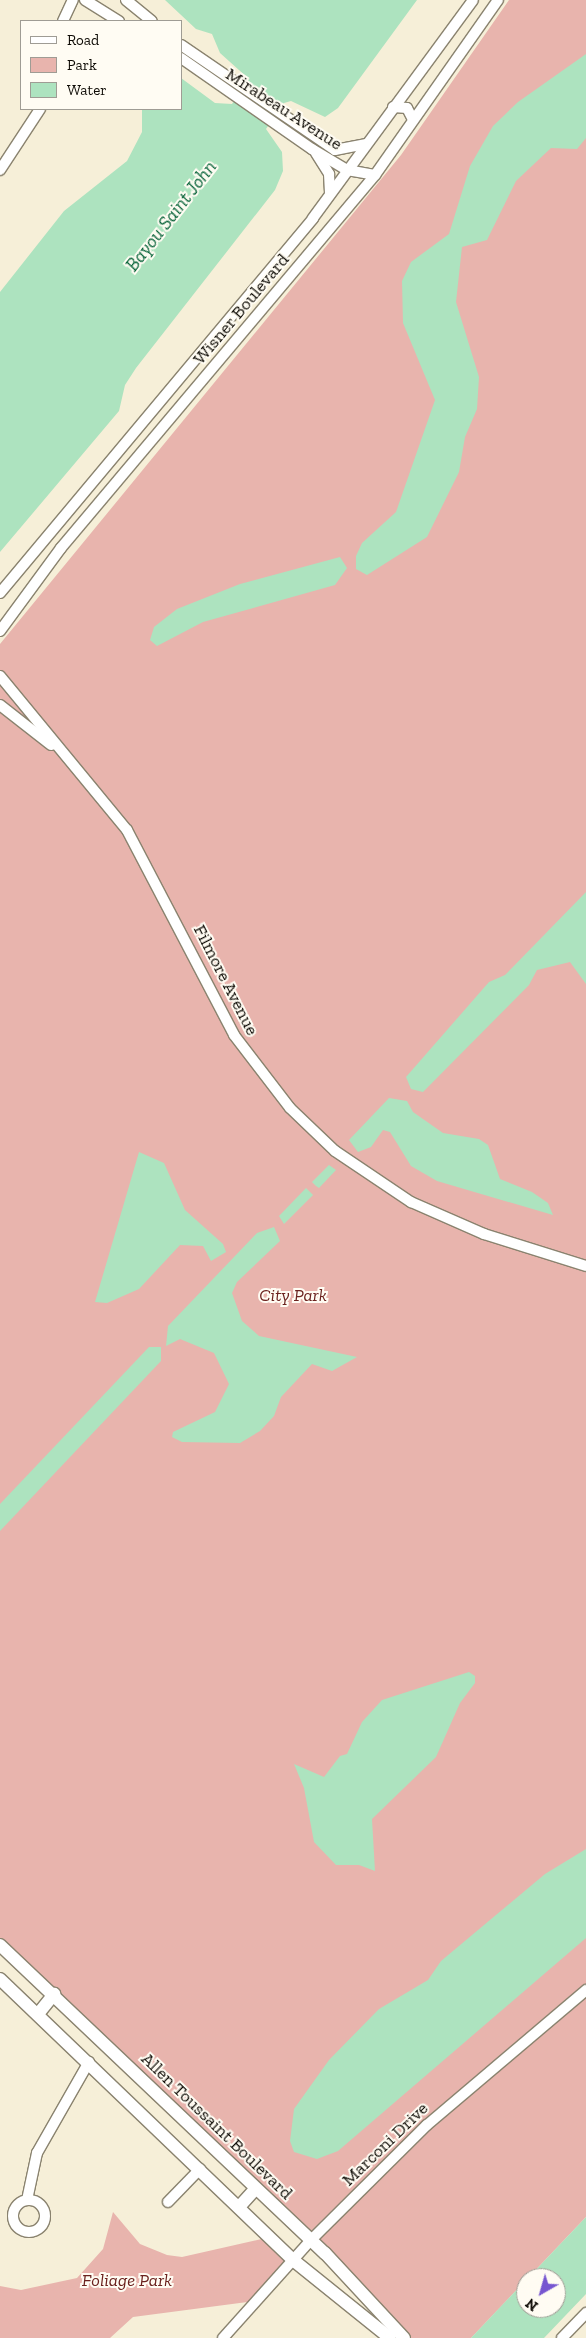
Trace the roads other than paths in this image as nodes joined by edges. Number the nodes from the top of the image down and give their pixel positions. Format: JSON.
{"nodes":[{"id":1,"x":73,"y":0,"type":"edge"},
{"id":2,"x":85,"y":0,"type":"edge"},
{"id":3,"x":126,"y":0,"type":"edge"},
{"id":4,"x":473,"y":0,"type":"edge"},
{"id":5,"x":498,"y":0,"type":"edge"},
{"id":6,"x":63,"y":20,"type":"edge"},
{"id":7,"x":117,"y":20,"type":"edge"},
{"id":8,"x":151,"y":20,"type":"edge"},
{"id":9,"x":182,"y":46,"type":"edge"},
{"id":10,"x":182,"y":59,"type":"edge"},
{"id":11,"x":393,"y":107,"type":"junction"},
{"id":12,"x":39,"y":110,"type":"edge"},
{"id":13,"x":413,"y":120,"type":"junction"},
{"id":14,"x":367,"y":144,"type":"junction"},
{"id":15,"x":312,"y":149,"type":"junction"},
{"id":16,"x":0,"y":170,"type":"edge"},
{"id":17,"x":347,"y":170,"type":"junction"},
{"id":18,"x":374,"y":175,"type":"junction"},
{"id":19,"x":330,"y":194,"type":"junction"},
{"id":20,"x":0,"y":593,"type":"edge"},
{"id":21,"x":0,"y":633,"type":"edge"},
{"id":22,"x":1,"y":676,"type":"edge"},
{"id":23,"x":0,"y":705,"type":"edge"},
{"id":24,"x":66,"y":756,"type":"junction"},
{"id":25,"x":586,"y":1266,"type":"edge"},
{"id":26,"x":0,"y":1945,"type":"edge"},
{"id":27,"x":0,"y":1979,"type":"edge"},
{"id":28,"x":586,"y":1990,"type":"edge"},
{"id":29,"x":54,"y":1994,"type":"junction"},
{"id":30,"x":38,"y":2014,"type":"junction"},
{"id":31,"x":88,"y":2062,"type":"junction"},
{"id":32,"x":200,"y":2169,"type":"junction"},
{"id":33,"x":256,"y":2188,"type":"junction"},
{"id":34,"x":27,"y":2200,"type":"dead end"},
{"id":35,"x":168,"y":2202,"type":"dead end"},
{"id":36,"x":239,"y":2207,"type":"junction"},
{"id":37,"x":311,"y":2240,"type":"junction"},
{"id":38,"x":293,"y":2260,"type":"junction"},
{"id":39,"x":586,"y":2313,"type":"edge"},
{"id":40,"x":223,"y":2338,"type":"edge"},
{"id":41,"x":390,"y":2338,"type":"edge"},
{"id":42,"x":404,"y":2338,"type":"edge"},
{"id":43,"x":562,"y":2338,"type":"edge"}],
"edges":[{"from":1,"to":6,"type":"street"},
{"from":2,"to":7,"type":"street"},
{"from":3,"to":8,"type":"street"},
{"from":4,"to":11,"type":"street","name":"Wisner Boulevard"},
{"from":5,"to":13,"type":"street","name":"Wisner Boulevard"},
{"from":9,"to":14,"type":"street","name":"Mirabeau Avenue"},
{"from":10,"to":15,"type":"street","name":"Mirabeau Avenue"},
{"from":11,"to":13,"type":"street"},
{"from":11,"to":14,"type":"street","name":"Wisner Boulevard"},
{"from":12,"to":16,"type":"street"},
{"from":13,"to":18,"type":"street","name":"Wisner Boulevard"},
{"from":14,"to":17,"type":"street","name":"Wisner Boulevard"},
{"from":15,"to":17,"type":"street","name":"Mirabeau Avenue"},
{"from":15,"to":19,"type":"street"},
{"from":17,"to":18,"type":"street","name":"Mirabeau Avenue"},
{"from":17,"to":19,"type":"street","name":"Wisner Boulevard"},
{"from":18,"to":21,"type":"street","name":"Wisner Boulevard"},
{"from":19,"to":20,"type":"street","name":"Wisner Boulevard"},
{"from":22,"to":24,"type":"street","name":"Filmore Avenue"},
{"from":23,"to":24,"type":"street","name":"Filmore Avenue"},
{"from":24,"to":25,"type":"street","name":"Filmore Avenue"},
{"from":26,"to":29,"type":"main road","name":"Allen Toussaint Boulevard"},
{"from":27,"to":30,"type":"main road"},
{"from":28,"to":37,"type":"street","name":"Marconi Drive"},
{"from":29,"to":30,"type":"main road"},
{"from":29,"to":33,"type":"main road","name":"Allen Toussaint Boulevard"},
{"from":30,"to":31,"type":"main road"},
{"from":31,"to":32,"type":"main road"},
{"from":31,"to":34,"type":"street"},
{"from":32,"to":35,"type":"street"},
{"from":32,"to":36,"type":"main road"},
{"from":33,"to":36,"type":"main road"},
{"from":33,"to":37,"type":"main road","name":"Allen Toussaint Boulevard"},
{"from":36,"to":38,"type":"main road"},
{"from":37,"to":38,"type":"street","name":"Marconi Drive"},
{"from":37,"to":42,"type":"main road","name":"Allen Toussaint Boulevard"},
{"from":38,"to":40,"type":"street","name":"Marconi Drive"},
{"from":38,"to":41,"type":"main road"},
{"from":39,"to":43,"type":"street"}]}
